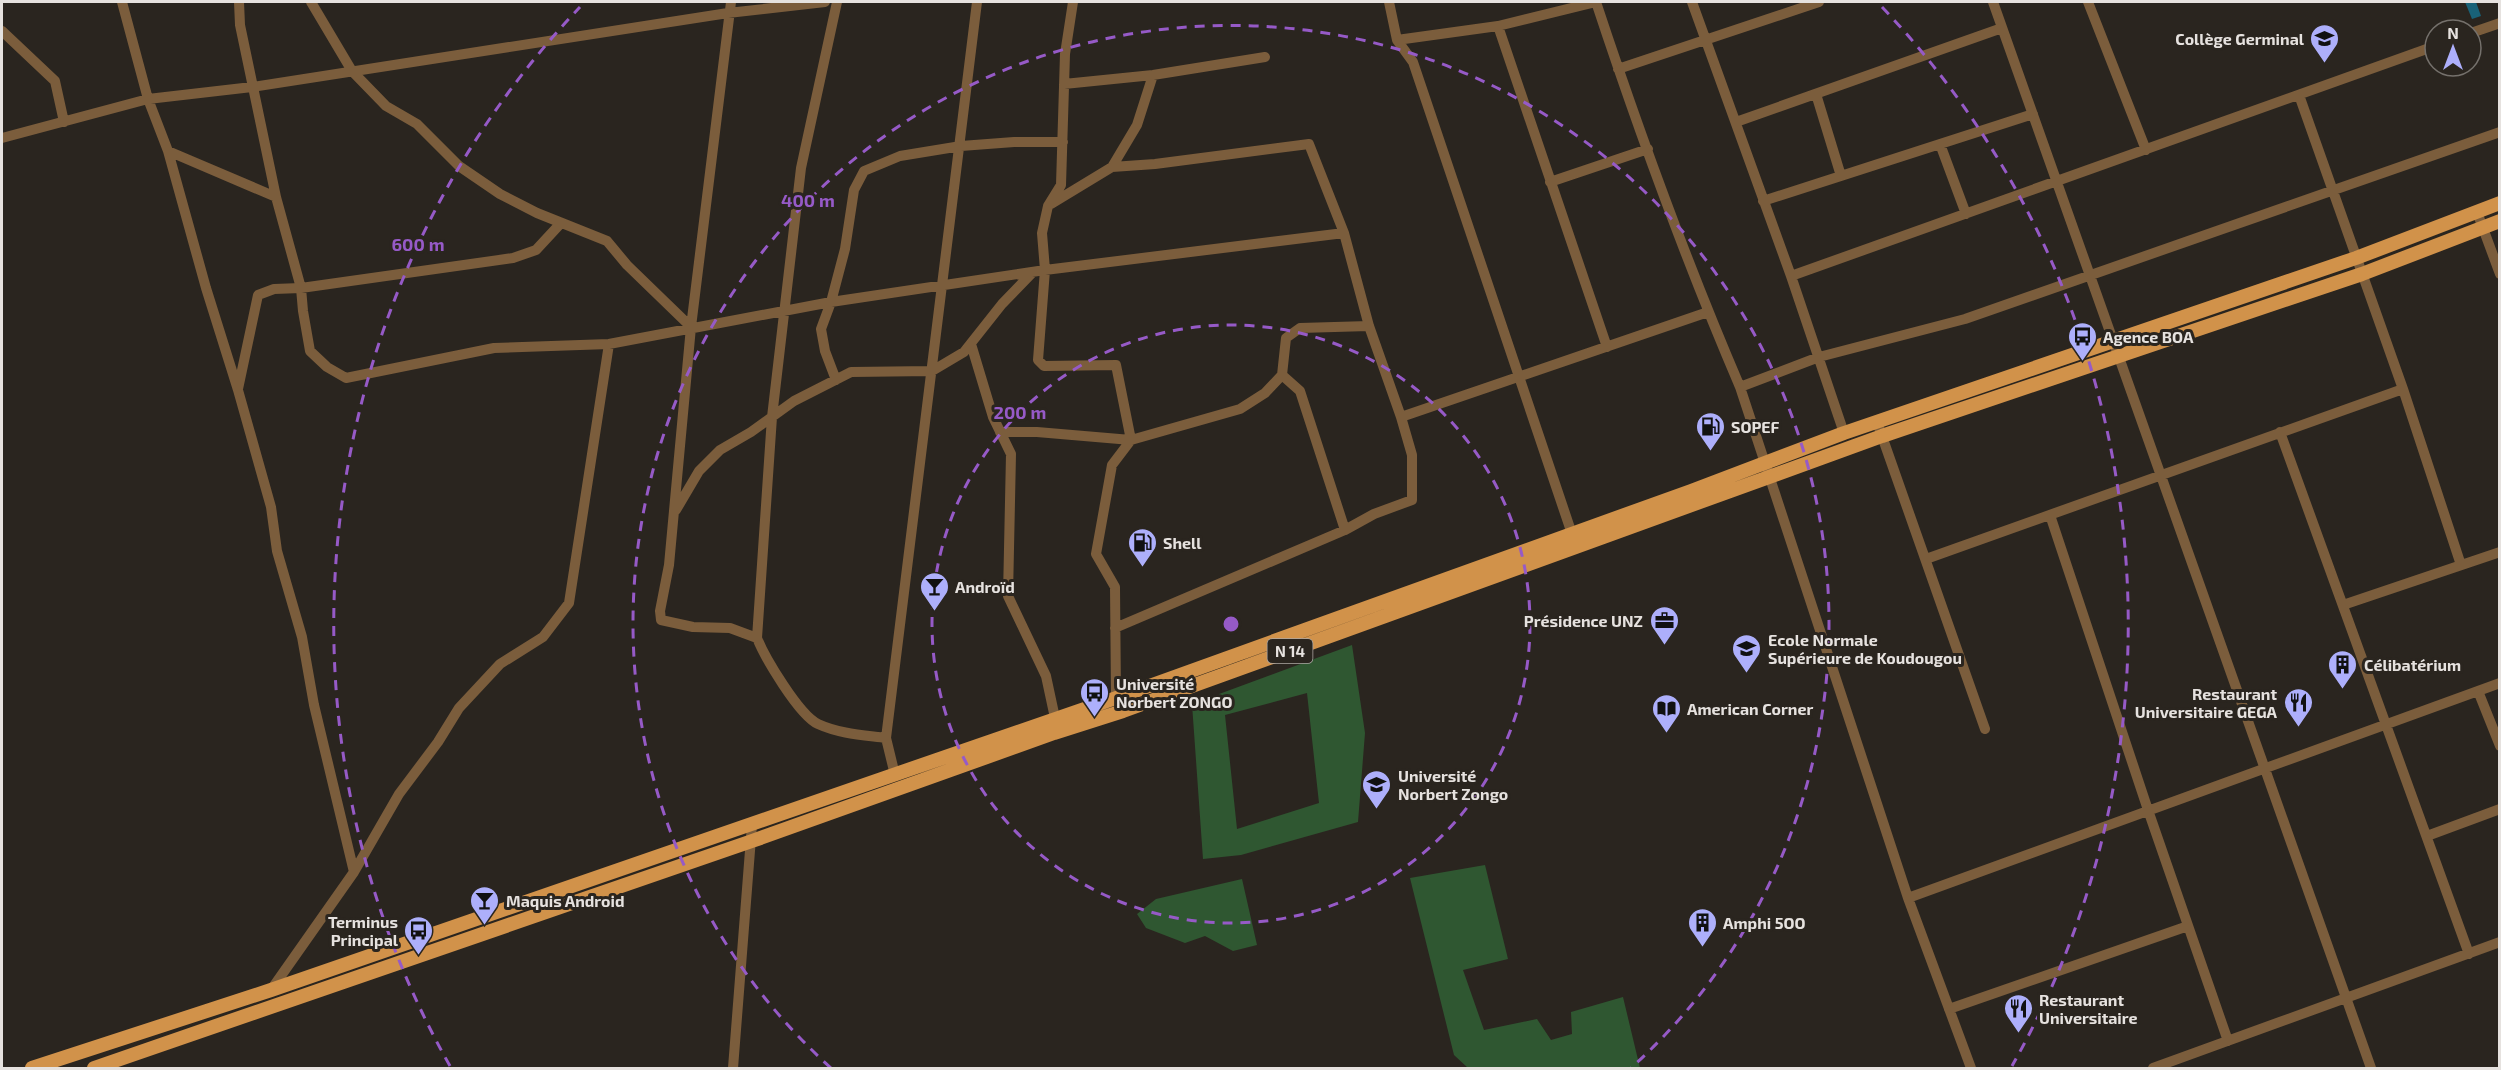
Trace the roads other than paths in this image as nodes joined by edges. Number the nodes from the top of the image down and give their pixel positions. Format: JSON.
{"nodes":[{"id":1,"x":122,"y":2,"type":"edge"},
{"id":2,"x":239,"y":2,"type":"edge"},
{"id":3,"x":311,"y":2,"type":"edge"},
{"id":4,"x":825,"y":2,"type":"edge"},
{"id":5,"x":837,"y":2,"type":"edge"},
{"id":6,"x":977,"y":2,"type":"edge"},
{"id":7,"x":1073,"y":2,"type":"edge"},
{"id":8,"x":1389,"y":2,"type":"edge"},
{"id":9,"x":1692,"y":2,"type":"edge"},
{"id":10,"x":1819,"y":2,"type":"edge"},
{"id":11,"x":1993,"y":2,"type":"edge"},
{"id":12,"x":2088,"y":2,"type":"edge"},
{"id":13,"x":730,"y":7,"type":"edge"},
{"id":14,"x":2499,"y":23,"type":"edge"},
{"id":15,"x":1498,"y":26,"type":"junction"},
{"id":16,"x":2002,"y":28,"type":"junction"},
{"id":17,"x":2483,"y":29,"type":"edge"},
{"id":18,"x":2,"y":31,"type":"edge"},
{"id":19,"x":1706,"y":38,"type":"junction"},
{"id":20,"x":1397,"y":40,"type":"junction"},
{"id":21,"x":2423,"y":50,"type":"edge"},
{"id":22,"x":1265,"y":57,"type":"dead end"},
{"id":23,"x":1618,"y":69,"type":"junction"},
{"id":24,"x":352,"y":71,"type":"junction"},
{"id":25,"x":1154,"y":75,"type":"junction"},
{"id":26,"x":1064,"y":84,"type":"junction"},
{"id":27,"x":252,"y":87,"type":"junction"},
{"id":28,"x":1816,"y":94,"type":"junction"},
{"id":29,"x":2298,"y":95,"type":"junction"},
{"id":30,"x":148,"y":99,"type":"junction"},
{"id":31,"x":2033,"y":114,"type":"junction"},
{"id":32,"x":64,"y":122,"type":"junction"},
{"id":33,"x":1736,"y":122,"type":"junction"},
{"id":34,"x":2499,"y":132,"type":"edge"},
{"id":35,"x":2,"y":138,"type":"edge"},
{"id":36,"x":1063,"y":142,"type":"junction"},
{"id":37,"x":1940,"y":144,"type":"junction"},
{"id":38,"x":961,"y":146,"type":"junction"},
{"id":39,"x":1648,"y":149,"type":"junction"},
{"id":40,"x":2146,"y":150,"type":"junction"},
{"id":41,"x":168,"y":151,"type":"junction"},
{"id":42,"x":1112,"y":167,"type":"junction"},
{"id":43,"x":1841,"y":176,"type":"junction"},
{"id":44,"x":1550,"y":182,"type":"junction"},
{"id":45,"x":2056,"y":182,"type":"junction"},
{"id":46,"x":2332,"y":192,"type":"junction"},
{"id":47,"x":276,"y":197,"type":"junction"},
{"id":48,"x":1763,"y":201,"type":"junction"},
{"id":49,"x":2499,"y":203,"type":"edge"},
{"id":50,"x":1048,"y":206,"type":"junction"},
{"id":51,"x":2477,"y":212,"type":"junction"},
{"id":52,"x":1966,"y":214,"type":"junction"},
{"id":53,"x":2499,"y":221,"type":"edge"},
{"id":54,"x":561,"y":223,"type":"junction"},
{"id":55,"x":2482,"y":227,"type":"junction"},
{"id":56,"x":1344,"y":233,"type":"junction"},
{"id":57,"x":2356,"y":258,"type":"junction"},
{"id":58,"x":1045,"y":270,"type":"junction"},
{"id":59,"x":1034,"y":272,"type":"junction"},
{"id":60,"x":2362,"y":274,"type":"junction"},
{"id":61,"x":2499,"y":274,"type":"edge"},
{"id":62,"x":1791,"y":276,"type":"junction"},
{"id":63,"x":2090,"y":276,"type":"junction"},
{"id":64,"x":943,"y":287,"type":"junction"},
{"id":65,"x":301,"y":288,"type":"junction"},
{"id":66,"x":831,"y":302,"type":"junction"},
{"id":67,"x":785,"y":312,"type":"junction"},
{"id":68,"x":1708,"y":312,"type":"junction"},
{"id":69,"x":1369,"y":326,"type":"junction"},
{"id":70,"x":691,"y":327,"type":"junction"},
{"id":71,"x":2113,"y":341,"type":"junction"},
{"id":72,"x":609,"y":344,"type":"junction"},
{"id":73,"x":970,"y":344,"type":"junction"},
{"id":74,"x":1607,"y":347,"type":"junction"},
{"id":75,"x":2118,"y":356,"type":"junction"},
{"id":76,"x":1819,"y":357,"type":"junction"},
{"id":77,"x":932,"y":371,"type":"junction"},
{"id":78,"x":1282,"y":375,"type":"junction"},
{"id":79,"x":1520,"y":377,"type":"junction"},
{"id":80,"x":836,"y":380,"type":"junction"},
{"id":81,"x":1740,"y":387,"type":"junction"},
{"id":82,"x":2403,"y":389,"type":"junction"},
{"id":83,"x":238,"y":390,"type":"junction"},
{"id":84,"x":772,"y":417,"type":"junction"},
{"id":85,"x":1401,"y":417,"type":"junction"},
{"id":86,"x":1877,"y":422,"type":"junction"},
{"id":87,"x":1000,"y":432,"type":"junction"},
{"id":88,"x":2280,"y":432,"type":"junction"},
{"id":89,"x":1844,"y":433,"type":"junction"},
{"id":90,"x":1882,"y":436,"type":"junction"},
{"id":91,"x":1131,"y":440,"type":"junction"},
{"id":92,"x":1764,"y":462,"type":"junction"},
{"id":93,"x":2160,"y":475,"type":"junction"},
{"id":94,"x":1769,"y":477,"type":"junction"},
{"id":95,"x":674,"y":514,"type":"junction"},
{"id":96,"x":2050,"y":515,"type":"junction"},
{"id":97,"x":1346,"y":530,"type":"junction"},
{"id":98,"x":1572,"y":534,"type":"junction"},
{"id":99,"x":2499,"y":552,"type":"edge"},
{"id":100,"x":1926,"y":559,"type":"junction"},
{"id":101,"x":2461,"y":565,"type":"junction"},
{"id":102,"x":2343,"y":605,"type":"junction"},
{"id":103,"x":1115,"y":628,"type":"junction"},
{"id":104,"x":757,"y":638,"type":"junction"},
{"id":105,"x":2499,"y":683,"type":"edge"},
{"id":106,"x":2478,"y":691,"type":"junction"},
{"id":107,"x":1116,"y":698,"type":"junction"},
{"id":108,"x":1055,"y":718,"type":"junction"},
{"id":109,"x":2386,"y":724,"type":"junction"},
{"id":110,"x":1985,"y":729,"type":"dead end"},
{"id":111,"x":886,"y":738,"type":"junction"},
{"id":112,"x":2499,"y":746,"type":"edge"},
{"id":113,"x":2264,"y":768,"type":"junction"},
{"id":114,"x":895,"y":775,"type":"junction"},
{"id":115,"x":2499,"y":809,"type":"edge"},
{"id":116,"x":2148,"y":810,"type":"junction"},
{"id":117,"x":752,"y":825,"type":"junction"},
{"id":118,"x":2427,"y":836,"type":"junction"},
{"id":119,"x":752,"y":841,"type":"junction"},
{"id":120,"x":354,"y":872,"type":"junction"},
{"id":121,"x":1908,"y":898,"type":"junction"},
{"id":122,"x":2188,"y":926,"type":"junction"},
{"id":123,"x":2499,"y":942,"type":"edge"},
{"id":124,"x":2469,"y":954,"type":"junction"},
{"id":125,"x":271,"y":990,"type":"junction"},
{"id":126,"x":2346,"y":998,"type":"junction"},
{"id":127,"x":1949,"y":1009,"type":"junction"},
{"id":128,"x":2228,"y":1041,"type":"junction"},
{"id":129,"x":32,"y":1068,"type":"edge"},
{"id":130,"x":94,"y":1068,"type":"edge"},
{"id":131,"x":733,"y":1068,"type":"edge"},
{"id":132,"x":1971,"y":1068,"type":"edge"},
{"id":133,"x":2153,"y":1068,"type":"edge"},
{"id":134,"x":2371,"y":1068,"type":"edge"}],
"edges":[{"from":1,"to":30,"type":"street"},
{"from":2,"to":27,"type":"street"},
{"from":3,"to":24,"type":"street"},
{"from":4,"to":13,"type":"street"},
{"from":5,"to":67,"type":"street"},
{"from":6,"to":38,"type":"street"},
{"from":7,"to":26,"type":"street"},
{"from":8,"to":20,"type":"street"},
{"from":9,"to":19,"type":"street"},
{"from":10,"to":19,"type":"street"},
{"from":11,"to":16,"type":"street"},
{"from":12,"to":40,"type":"street"},
{"from":13,"to":24,"type":"street"},
{"from":13,"to":70,"type":"street"},
{"from":14,"to":17,"type":"street"},
{"from":15,"to":20,"type":"street"},
{"from":15,"to":23,"type":"street"},
{"from":15,"to":44,"type":"street"},
{"from":16,"to":28,"type":"street"},
{"from":16,"to":31,"type":"street"},
{"from":18,"to":32,"type":"street"},
{"from":19,"to":23,"type":"street"},
{"from":19,"to":33,"type":"street"},
{"from":20,"to":79,"type":"street"},
{"from":21,"to":29,"type":"street"},
{"from":22,"to":25,"type":"street"},
{"from":23,"to":39,"type":"street"},
{"from":24,"to":27,"type":"street"},
{"from":24,"to":54,"type":"street"},
{"from":25,"to":26,"type":"street"},
{"from":25,"to":42,"type":"street"},
{"from":26,"to":36,"type":"street"},
{"from":27,"to":30,"type":"street"},
{"from":27,"to":47,"type":"street"},
{"from":28,"to":33,"type":"street"},
{"from":28,"to":43,"type":"street"},
{"from":29,"to":40,"type":"street"},
{"from":29,"to":46,"type":"street"},
{"from":30,"to":32,"type":"street"},
{"from":30,"to":41,"type":"street"},
{"from":31,"to":37,"type":"street"},
{"from":31,"to":45,"type":"street"},
{"from":32,"to":35,"type":"street"},
{"from":33,"to":48,"type":"street"},
{"from":34,"to":46,"type":"street"},
{"from":36,"to":38,"type":"street"},
{"from":36,"to":50,"type":"street"},
{"from":37,"to":43,"type":"street"},
{"from":37,"to":52,"type":"street"},
{"from":38,"to":64,"type":"street"},
{"from":38,"to":66,"type":"street"},
{"from":39,"to":44,"type":"street"},
{"from":39,"to":68,"type":"street"},
{"from":40,"to":45,"type":"street"},
{"from":41,"to":47,"type":"street"},
{"from":41,"to":83,"type":"street"},
{"from":42,"to":50,"type":"street"},
{"from":42,"to":56,"type":"street"},
{"from":43,"to":48,"type":"street"},
{"from":44,"to":74,"type":"street"},
{"from":45,"to":52,"type":"street"},
{"from":45,"to":63,"type":"street"},
{"from":46,"to":57,"type":"street"},
{"from":46,"to":63,"type":"street"},
{"from":47,"to":65,"type":"street"},
{"from":48,"to":62,"type":"street"},
{"from":49,"to":51,"type":"main road","number":"N 14"},
{"from":50,"to":58,"type":"street"},
{"from":51,"to":55,"type":"street"},
{"from":51,"to":57,"type":"main road","number":"N 14"},
{"from":52,"to":62,"type":"street"},
{"from":53,"to":55,"type":"main road","number":"N 14"},
{"from":54,"to":65,"type":"street"},
{"from":54,"to":70,"type":"street"},
{"from":55,"to":60,"type":"main road","number":"N 14"},
{"from":55,"to":61,"type":"street"},
{"from":56,"to":58,"type":"street"},
{"from":56,"to":69,"type":"street"},
{"from":57,"to":60,"type":"street"},
{"from":57,"to":71,"type":"main road","number":"N 14"},
{"from":58,"to":59,"type":"street"},
{"from":58,"to":91,"type":"street"},
{"from":59,"to":64,"type":"street"},
{"from":59,"to":73,"type":"street"},
{"from":60,"to":75,"type":"main road","number":"N 14"},
{"from":60,"to":82,"type":"street"},
{"from":62,"to":76,"type":"street"},
{"from":63,"to":71,"type":"street"},
{"from":63,"to":76,"type":"street"},
{"from":64,"to":66,"type":"street"},
{"from":64,"to":77,"type":"street"},
{"from":65,"to":72,"type":"street"},
{"from":65,"to":83,"type":"street"},
{"from":66,"to":67,"type":"street"},
{"from":66,"to":80,"type":"street"},
{"from":67,"to":70,"type":"street"},
{"from":67,"to":84,"type":"street"},
{"from":68,"to":74,"type":"street"},
{"from":68,"to":81,"type":"street"},
{"from":69,"to":78,"type":"street"},
{"from":69,"to":85,"type":"street"},
{"from":70,"to":72,"type":"street"},
{"from":70,"to":95,"type":"street"},
{"from":71,"to":75,"type":"street"},
{"from":71,"to":86,"type":"main road","number":"N 14"},
{"from":72,"to":120,"type":"street"},
{"from":73,"to":77,"type":"street"},
{"from":73,"to":87,"type":"street"},
{"from":74,"to":79,"type":"street"},
{"from":75,"to":90,"type":"main road","number":"N 14"},
{"from":75,"to":93,"type":"street"},
{"from":76,"to":81,"type":"street"},
{"from":76,"to":89,"type":"street"},
{"from":77,"to":80,"type":"street"},
{"from":77,"to":111,"type":"street"},
{"from":78,"to":91,"type":"street"},
{"from":78,"to":97,"type":"street"},
{"from":79,"to":85,"type":"street"},
{"from":79,"to":98,"type":"street"},
{"from":80,"to":84,"type":"street"},
{"from":81,"to":92,"type":"street"},
{"from":82,"to":88,"type":"street"},
{"from":82,"to":101,"type":"street"},
{"from":83,"to":120,"type":"street"},
{"from":84,"to":95,"type":"street"},
{"from":84,"to":104,"type":"street"},
{"from":85,"to":97,"type":"street"},
{"from":86,"to":89,"type":"main road","number":"N 14"},
{"from":86,"to":90,"type":"street"},
{"from":87,"to":91,"type":"street"},
{"from":87,"to":108,"type":"street"},
{"from":88,"to":93,"type":"street"},
{"from":88,"to":102,"type":"street"},
{"from":89,"to":92,"type":"main road","number":"N 14"},
{"from":90,"to":94,"type":"main road","number":"N 14"},
{"from":90,"to":100,"type":"street"},
{"from":91,"to":103,"type":"street"},
{"from":92,"to":94,"type":"street"},
{"from":92,"to":98,"type":"main road","number":"N 14"},
{"from":93,"to":96,"type":"street"},
{"from":93,"to":113,"type":"street"},
{"from":94,"to":119,"type":"main road","number":"N 14"},
{"from":94,"to":121,"type":"street"},
{"from":95,"to":104,"type":"street"},
{"from":96,"to":100,"type":"street"},
{"from":96,"to":116,"type":"street"},
{"from":97,"to":103,"type":"street"},
{"from":98,"to":107,"type":"main road","number":"N 14"},
{"from":99,"to":101,"type":"street"},
{"from":100,"to":110,"type":"street"},
{"from":101,"to":102,"type":"street"},
{"from":102,"to":109,"type":"street"},
{"from":103,"to":107,"type":"street"},
{"from":104,"to":111,"type":"street"},
{"from":105,"to":106,"type":"street"},
{"from":106,"to":109,"type":"street"},
{"from":106,"to":112,"type":"street"},
{"from":107,"to":108,"type":"main road","number":"N 14"},
{"from":108,"to":114,"type":"main road","number":"N 14"},
{"from":109,"to":113,"type":"street"},
{"from":109,"to":118,"type":"street"},
{"from":111,"to":114,"type":"street"},
{"from":113,"to":116,"type":"street"},
{"from":113,"to":126,"type":"street"},
{"from":114,"to":117,"type":"main road","number":"N 14"},
{"from":115,"to":118,"type":"street"},
{"from":116,"to":121,"type":"street"},
{"from":116,"to":122,"type":"street"},
{"from":117,"to":119,"type":"street"},
{"from":117,"to":125,"type":"main road","number":"N 14"},
{"from":118,"to":124,"type":"street"},
{"from":119,"to":130,"type":"main road","number":"N 14"},
{"from":119,"to":131,"type":"street"},
{"from":120,"to":125,"type":"street"},
{"from":121,"to":127,"type":"street"},
{"from":122,"to":127,"type":"street"},
{"from":122,"to":128,"type":"street"},
{"from":123,"to":124,"type":"street"},
{"from":124,"to":126,"type":"street"},
{"from":125,"to":129,"type":"main road","number":"N 14"},
{"from":126,"to":128,"type":"street"},
{"from":126,"to":134,"type":"street"},
{"from":127,"to":132,"type":"street"},
{"from":128,"to":133,"type":"street"}]}
